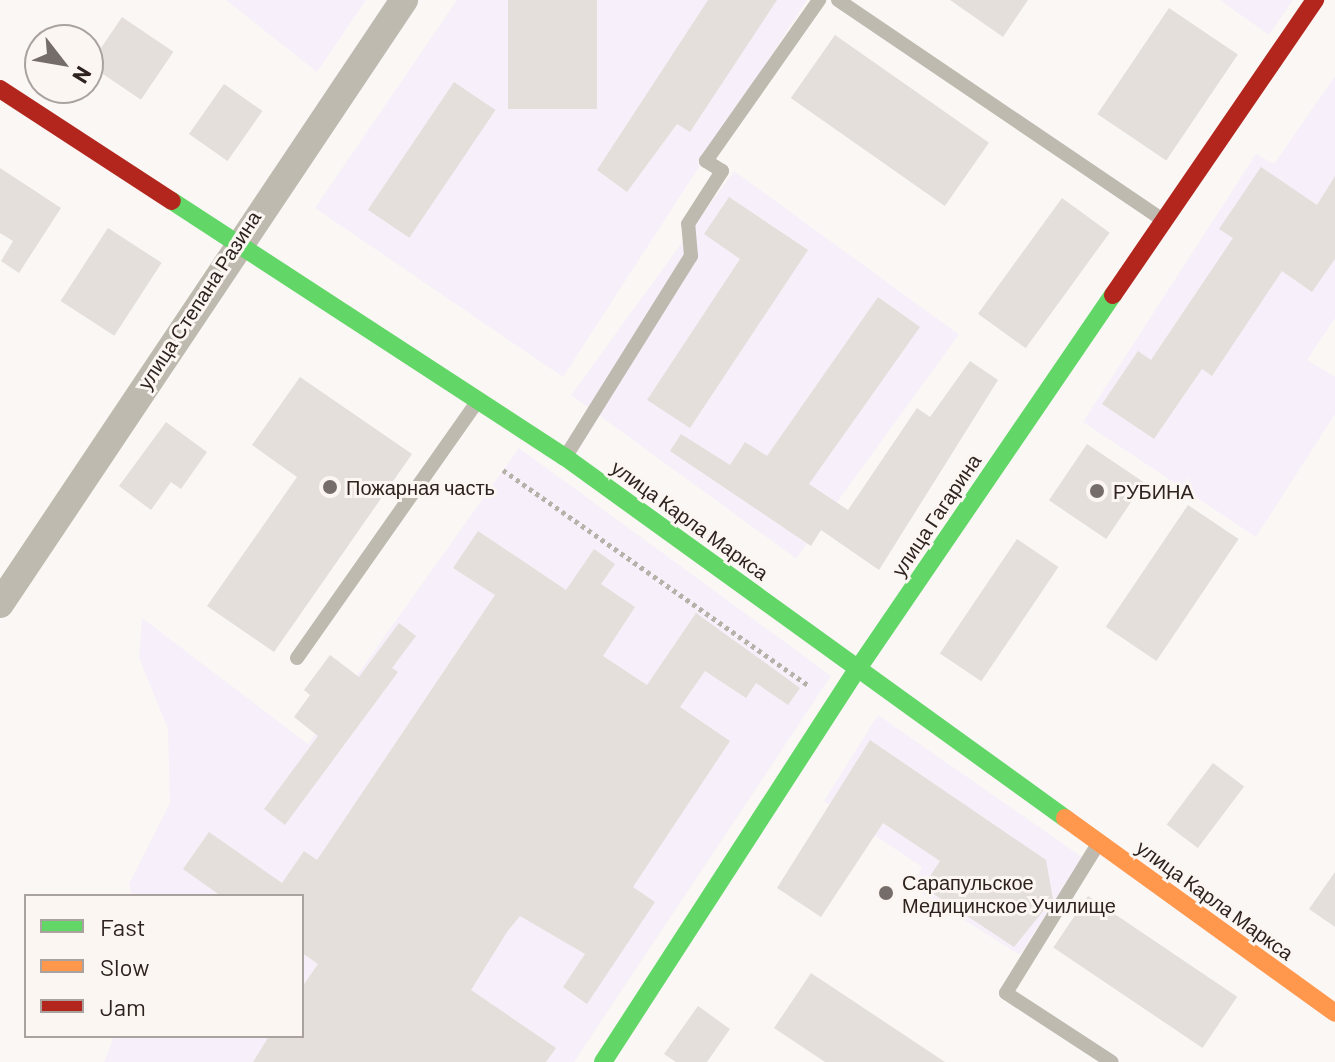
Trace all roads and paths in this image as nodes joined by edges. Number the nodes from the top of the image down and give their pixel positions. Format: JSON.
{"nodes":[{"id":1,"x":404,"y":0,"type":"edge"},
{"id":2,"x":819,"y":0,"type":"edge"},
{"id":3,"x":838,"y":0,"type":"edge"},
{"id":4,"x":1315,"y":0,"type":"edge"},
{"id":5,"x":0,"y":89,"type":"edge"},
{"id":6,"x":1163,"y":220,"type":"junction"},
{"id":7,"x":235,"y":245,"type":"junction"},
{"id":8,"x":479,"y":398,"type":"junction"},
{"id":9,"x":565,"y":457,"type":"junction"},
{"id":10,"x":503,"y":470,"type":"dead end"},
{"id":11,"x":0,"y":604,"type":"edge"},
{"id":12,"x":297,"y":658,"type":"dead end"},
{"id":13,"x":857,"y":670,"type":"junction"},
{"id":14,"x":809,"y":685,"type":"dead end"},
{"id":15,"x":1099,"y":843,"type":"junction"},
{"id":16,"x":1335,"y":1013,"type":"edge"},
{"id":17,"x":603,"y":1062,"type":"edge"},
{"id":18,"x":1112,"y":1062,"type":"edge"}],
"edges":[{"from":1,"to":7,"type":"street","name":"улица Степана Разина"},
{"from":2,"to":9,"type":"lane"},
{"from":3,"to":6,"type":"lane"},
{"from":4,"to":6,"type":"main road","name":"улица Гагарина"},
{"from":5,"to":7,"type":"main road","name":"улица Карла Маркса"},
{"from":6,"to":13,"type":"main road","name":"улица Гагарина"},
{"from":7,"to":8,"type":"main road","name":"улица Карла Маркса"},
{"from":7,"to":11,"type":"street","name":"улица Степана Разина"},
{"from":8,"to":9,"type":"main road","name":"улица Карла Маркса"},
{"from":8,"to":12,"type":"lane"},
{"from":9,"to":13,"type":"main road","name":"улица Карла Маркса"},
{"from":10,"to":14,"type":"path"},
{"from":13,"to":15,"type":"main road","name":"улица Карла Маркса"},
{"from":13,"to":17,"type":"main road","name":"улица Гагарина"},
{"from":15,"to":16,"type":"main road","name":"улица Карла Маркса"},
{"from":15,"to":18,"type":"lane"}]}
